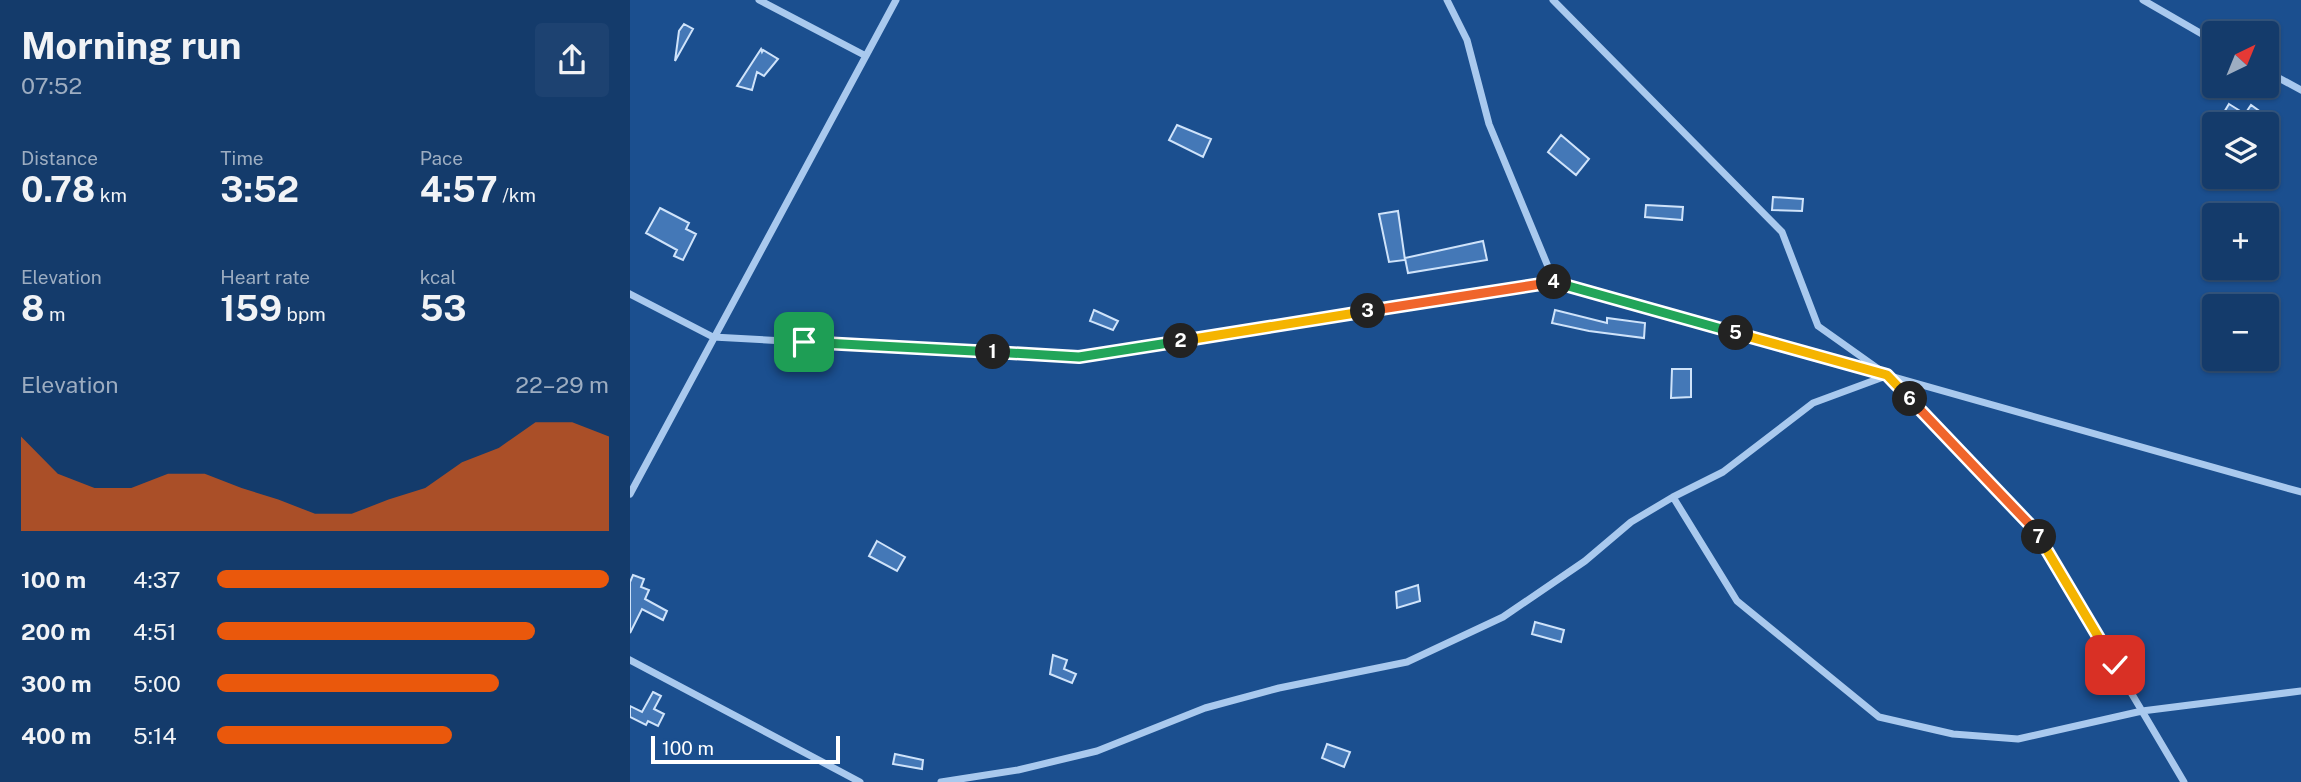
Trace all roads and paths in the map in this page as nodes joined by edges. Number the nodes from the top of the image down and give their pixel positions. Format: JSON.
{"nodes":[{"id":1,"x":759,"y":0,"type":"edge"},
{"id":2,"x":896,"y":0,"type":"edge"},
{"id":3,"x":1447,"y":0,"type":"edge"},
{"id":4,"x":1553,"y":0,"type":"edge"},
{"id":5,"x":2143,"y":0,"type":"edge"},
{"id":6,"x":2202,"y":34,"type":"edge"},
{"id":7,"x":866,"y":56,"type":"junction"},
{"id":8,"x":2279,"y":78,"type":"edge"},
{"id":9,"x":2301,"y":90,"type":"edge"},
{"id":10,"x":1554,"y":281,"type":"junction"},
{"id":11,"x":630,"y":294,"type":"edge"},
{"id":12,"x":713,"y":337,"type":"junction"},
{"id":13,"x":1887,"y":375,"type":"junction"},
{"id":14,"x":2301,"y":492,"type":"edge"},
{"id":15,"x":630,"y":494,"type":"edge"},
{"id":16,"x":1673,"y":497,"type":"junction"},
{"id":17,"x":630,"y":660,"type":"edge"},
{"id":18,"x":2301,"y":691,"type":"edge"},
{"id":19,"x":2142,"y":711,"type":"junction"},
{"id":20,"x":846,"y":779,"type":"edge"},
{"id":21,"x":860,"y":782,"type":"edge"},
{"id":22,"x":941,"y":782,"type":"edge"},
{"id":23,"x":2184,"y":782,"type":"edge"}],
"edges":[{"from":1,"to":7,"type":"street"},
{"from":2,"to":7,"type":"street"},
{"from":3,"to":10,"type":"street"},
{"from":4,"to":13,"type":"street"},
{"from":5,"to":6,"type":"street"},
{"from":7,"to":12,"type":"street"},
{"from":8,"to":9,"type":"street"},
{"from":10,"to":12,"type":"street"},
{"from":10,"to":13,"type":"street"},
{"from":11,"to":12,"type":"street"},
{"from":12,"to":15,"type":"street"},
{"from":13,"to":14,"type":"street"},
{"from":13,"to":16,"type":"street"},
{"from":13,"to":19,"type":"street"},
{"from":16,"to":19,"type":"street"},
{"from":16,"to":22,"type":"street"},
{"from":17,"to":20,"type":"street"},
{"from":18,"to":19,"type":"street"},
{"from":19,"to":23,"type":"street"},
{"from":20,"to":21,"type":"street"}]}
